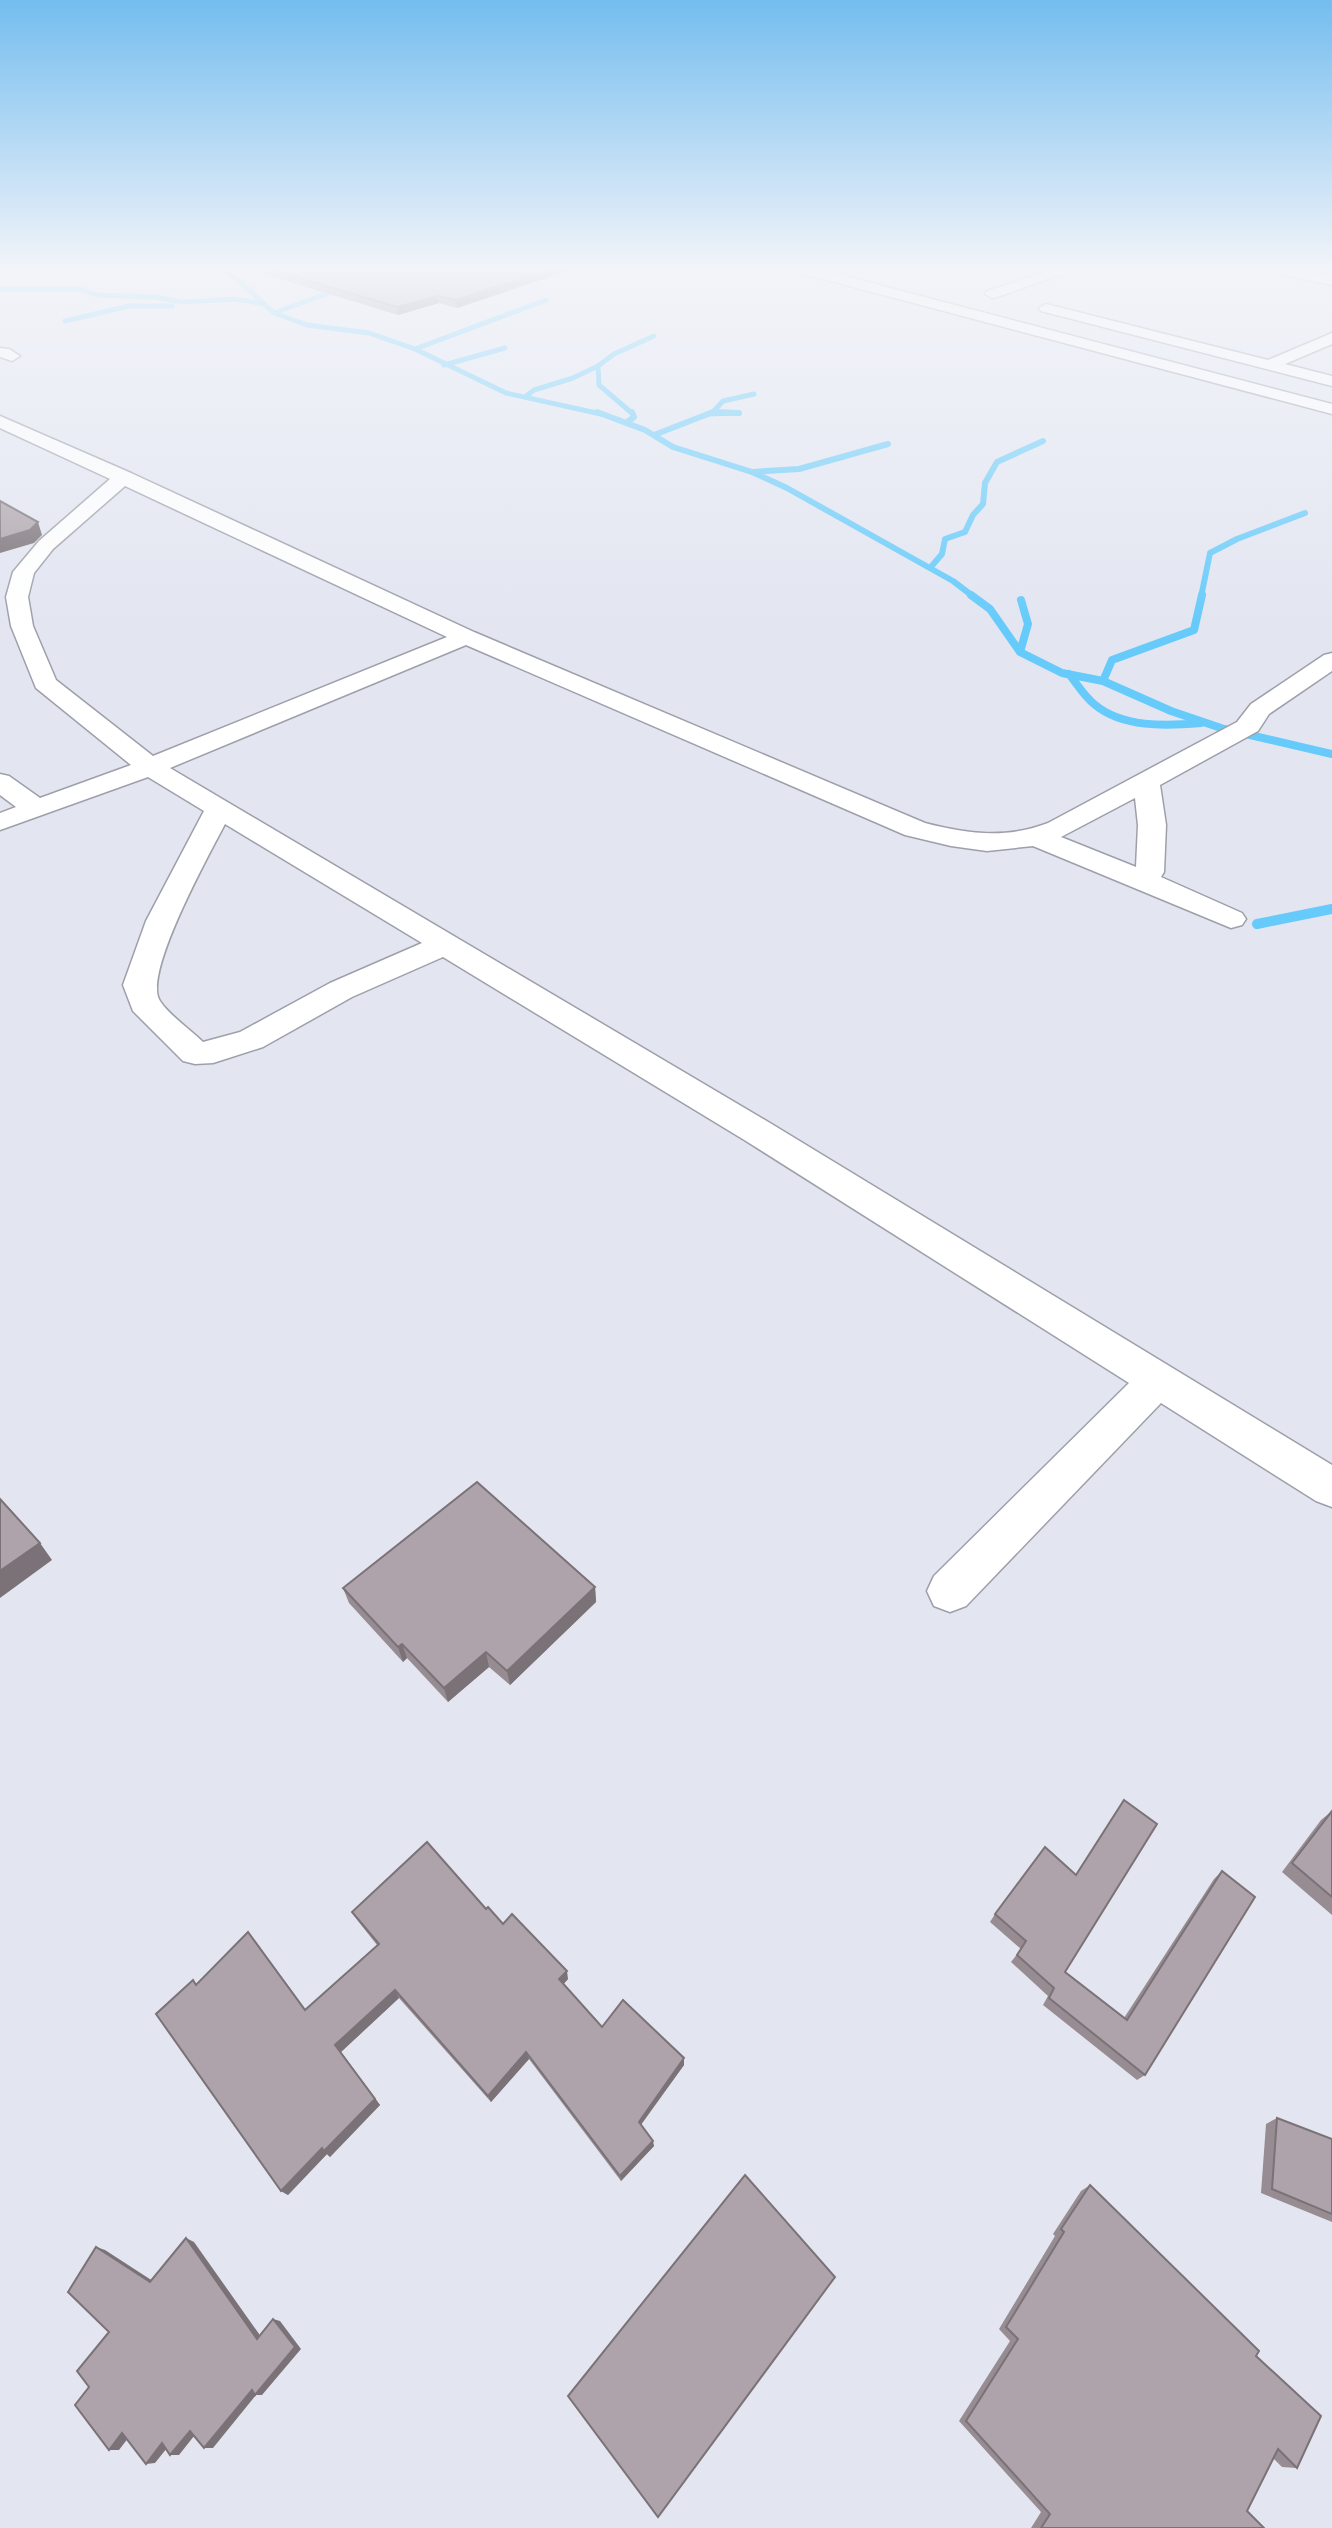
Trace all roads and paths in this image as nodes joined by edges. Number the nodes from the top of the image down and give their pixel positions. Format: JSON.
{"nodes":[{"id":1,"x":1242,"y":386,"type":"edge"},
{"id":2,"x":1332,"y":409,"type":"edge"},
{"id":3,"x":0,"y":421,"type":"edge"},
{"id":4,"x":124,"y":477,"type":"junction"},
{"id":5,"x":466,"y":637,"type":"junction"},
{"id":6,"x":1332,"y":660,"type":"edge"},
{"id":7,"x":150,"y":767,"type":"junction"},
{"id":8,"x":0,"y":782,"type":"edge"},
{"id":9,"x":1146,"y":782,"type":"junction"},
{"id":10,"x":219,"y":808,"type":"junction"},
{"id":11,"x":37,"y":809,"type":"junction"},
{"id":12,"x":0,"y":822,"type":"edge"},
{"id":13,"x":1038,"y":838,"type":"junction"},
{"id":14,"x":1140,"y":879,"type":"junction"},
{"id":15,"x":1231,"y":919,"type":"dead end"},
{"id":16,"x":445,"y":945,"type":"junction"},
{"id":17,"x":1158,"y":1380,"type":"junction"},
{"id":18,"x":1332,"y":1488,"type":"edge"},
{"id":19,"x":950,"y":1591,"type":"dead end"}],
"edges":[{"from":1,"to":2,"type":"street"},
{"from":3,"to":4,"type":"street"},
{"from":4,"to":5,"type":"street"},
{"from":4,"to":7,"type":"street"},
{"from":5,"to":7,"type":"street"},
{"from":5,"to":13,"type":"street"},
{"from":6,"to":9,"type":"street"},
{"from":7,"to":10,"type":"street"},
{"from":7,"to":11,"type":"street"},
{"from":8,"to":11,"type":"street"},
{"from":9,"to":13,"type":"street"},
{"from":9,"to":14,"type":"street"},
{"from":10,"to":16,"type":"street"},
{"from":10,"to":16,"type":"street"},
{"from":11,"to":12,"type":"street"},
{"from":13,"to":14,"type":"street"},
{"from":14,"to":15,"type":"street"},
{"from":16,"to":17,"type":"street"},
{"from":17,"to":18,"type":"street"},
{"from":17,"to":19,"type":"street"}]}
